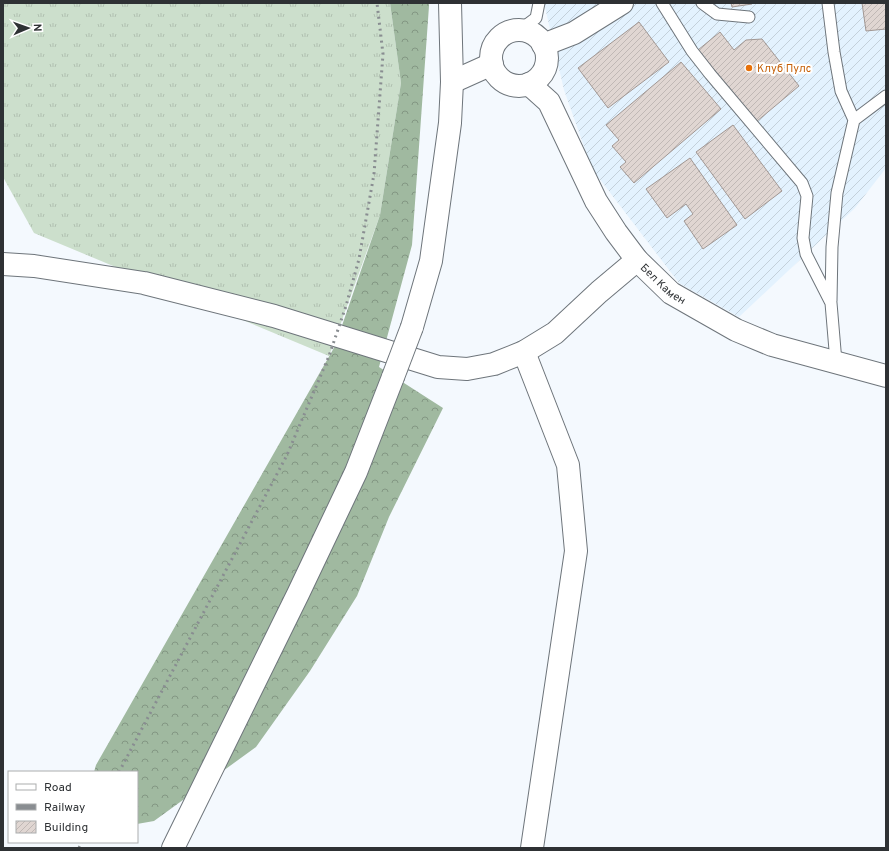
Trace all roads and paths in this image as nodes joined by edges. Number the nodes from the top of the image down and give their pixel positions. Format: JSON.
{"nodes":[{"id":1,"x":450,"y":3,"type":"edge"},
{"id":2,"x":539,"y":3,"type":"edge"},
{"id":3,"x":622,"y":3,"type":"edge"},
{"id":4,"x":662,"y":3,"type":"edge"},
{"id":5,"x":702,"y":3,"type":"edge"},
{"id":6,"x":828,"y":3,"type":"edge"},
{"id":7,"x":749,"y":17,"type":"dead end"},
{"id":8,"x":520,"y":30,"type":"junction"},
{"id":9,"x":544,"y":45,"type":"junction"},
{"id":10,"x":492,"y":64,"type":"junction"},
{"id":11,"x":452,"y":82,"type":"junction"},
{"id":12,"x":529,"y":84,"type":"junction"},
{"id":13,"x":886,"y":96,"type":"edge"},
{"id":14,"x":854,"y":120,"type":"junction"},
{"id":15,"x":637,"y":260,"type":"junction"},
{"id":16,"x":3,"y":264,"type":"edge"},
{"id":17,"x":831,"y":303,"type":"junction"},
{"id":18,"x":524,"y":352,"type":"junction"},
{"id":19,"x":836,"y":362,"type":"junction"},
{"id":20,"x":886,"y":376,"type":"edge"},
{"id":21,"x":172,"y":848,"type":"edge"},
{"id":22,"x":532,"y":848,"type":"edge"}],
"edges":[{"from":1,"to":11,"type":"street"},
{"from":2,"to":8,"type":"lane"},
{"from":3,"to":9,"type":"street"},
{"from":4,"to":17,"type":"lane"},
{"from":5,"to":7,"type":"lane"},
{"from":6,"to":14,"type":"lane"},
{"from":8,"to":9,"type":"street"},
{"from":8,"to":10,"type":"street"},
{"from":9,"to":12,"type":"street"},
{"from":10,"to":11,"type":"street"},
{"from":10,"to":12,"type":"street"},
{"from":11,"to":21,"type":"street","bridge":true},
{"from":12,"to":15,"type":"street","name":"Бел Камен"},
{"from":13,"to":14,"type":"lane"},
{"from":14,"to":17,"type":"lane"},
{"from":15,"to":18,"type":"street"},
{"from":15,"to":19,"type":"street","name":"Бел Камен"},
{"from":16,"to":18,"type":"street"},
{"from":17,"to":19,"type":"lane"},
{"from":18,"to":22,"type":"street"},
{"from":19,"to":20,"type":"street","name":"Бел Камен"}]}
